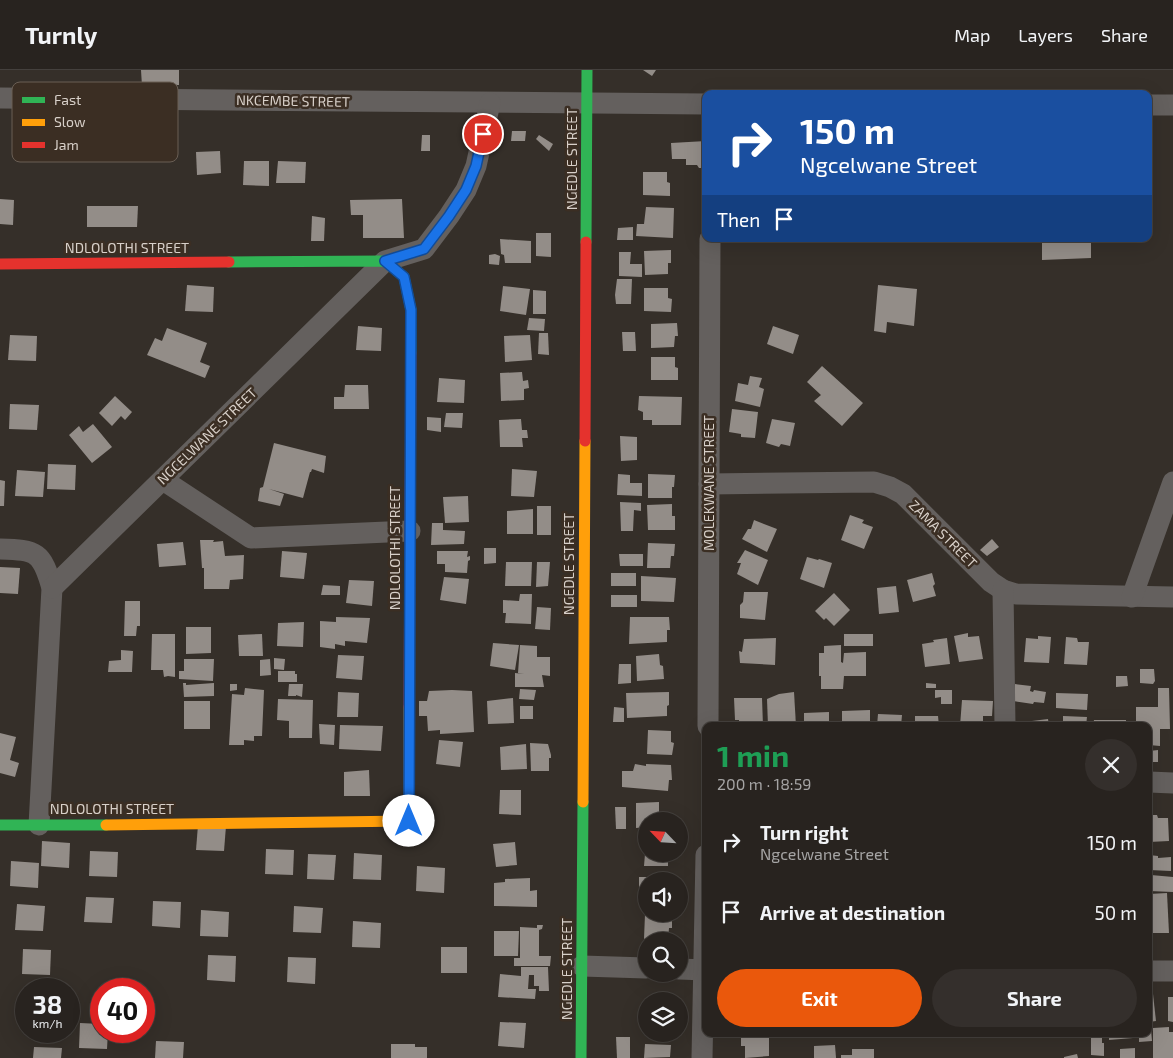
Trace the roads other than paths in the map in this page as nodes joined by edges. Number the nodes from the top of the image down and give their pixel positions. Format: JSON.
{"nodes":[{"id":1,"x":587,"y":70,"type":"edge"},
{"id":2,"x":178,"y":100,"type":"edge"},
{"id":3,"x":490,"y":103,"type":"junction"},
{"id":4,"x":587,"y":104,"type":"junction"},
{"id":5,"x":702,"y":104,"type":"edge"},
{"id":6,"x":1152,"y":105,"type":"edge"},
{"id":7,"x":1173,"y":106,"type":"edge"},
{"id":8,"x":710,"y":242,"type":"edge"},
{"id":9,"x":385,"y":261,"type":"junction"},
{"id":10,"x":0,"y":264,"type":"edge"},
{"id":11,"x":163,"y":480,"type":"junction"},
{"id":12,"x":1173,"y":482,"type":"edge"},
{"id":13,"x":709,"y":484,"type":"junction"},
{"id":14,"x":410,"y":532,"type":"junction"},
{"id":15,"x":0,"y":549,"type":"edge"},
{"id":16,"x":52,"y":588,"type":"junction"},
{"id":17,"x":1003,"y":590,"type":"junction"},
{"id":18,"x":1132,"y":597,"type":"junction"},
{"id":19,"x":1173,"y":597,"type":"edge"},
{"id":20,"x":708,"y":722,"type":"edge"},
{"id":21,"x":1005,"y":722,"type":"edge"},
{"id":22,"x":1152,"y":782,"type":"edge"},
{"id":23,"x":1173,"y":783,"type":"edge"},
{"id":24,"x":0,"y":825,"type":"edge"},
{"id":25,"x":38,"y":825,"type":"junction"},
{"id":26,"x":582,"y":966,"type":"junction"},
{"id":27,"x":638,"y":968,"type":"edge"},
{"id":28,"x":688,"y":969,"type":"edge"},
{"id":29,"x":702,"y":970,"type":"edge"},
{"id":30,"x":1152,"y":971,"type":"edge"},
{"id":31,"x":1173,"y":971,"type":"edge"},
{"id":32,"x":703,"y":1037,"type":"edge"},
{"id":33,"x":581,"y":1058,"type":"edge"},
{"id":34,"x":702,"y":1058,"type":"edge"}],
"edges":[{"from":1,"to":4,"type":"street","name":"NGEDLE STREET"},
{"from":2,"to":3,"type":"street","name":"NKCEMBE STREET"},
{"from":3,"to":4,"type":"street","name":"NKCEMBE STREET"},
{"from":3,"to":9,"type":"street","name":"NGCELWANE STREET"},
{"from":4,"to":5,"type":"street","name":"NKCEMBE STREET"},
{"from":4,"to":26,"type":"street","name":"NGEDLE STREET"},
{"from":6,"to":7,"type":"street"},
{"from":8,"to":13,"type":"street","name":"MOLEKWANE STREET"},
{"from":9,"to":10,"type":"street","name":"NDLOLOTHI STREET"},
{"from":9,"to":11,"type":"street","name":"NGCELWANE STREET"},
{"from":9,"to":14,"type":"street","name":"NDLOLOTHI STREET"},
{"from":11,"to":14,"type":"street"},
{"from":11,"to":16,"type":"street","name":"NGCELWANE STREET"},
{"from":12,"to":18,"type":"street"},
{"from":13,"to":17,"type":"street","name":"ZAMA STREET"},
{"from":13,"to":20,"type":"street","name":"MOLEKWANE STREET"},
{"from":14,"to":25,"type":"street","name":"NDLOLOTHI STREET"},
{"from":15,"to":16,"type":"street"},
{"from":16,"to":25,"type":"street"},
{"from":17,"to":18,"type":"street","name":"ZAMA STREET"},
{"from":17,"to":21,"type":"street"},
{"from":18,"to":19,"type":"street","name":"ZAMA STREET"},
{"from":22,"to":23,"type":"street"},
{"from":24,"to":25,"type":"street","name":"NDLOLOTHI STREET"},
{"from":26,"to":27,"type":"street"},
{"from":26,"to":33,"type":"street","name":"NGEDLE STREET"},
{"from":28,"to":29,"type":"street"},
{"from":30,"to":31,"type":"street"},
{"from":32,"to":34,"type":"street"}]}
